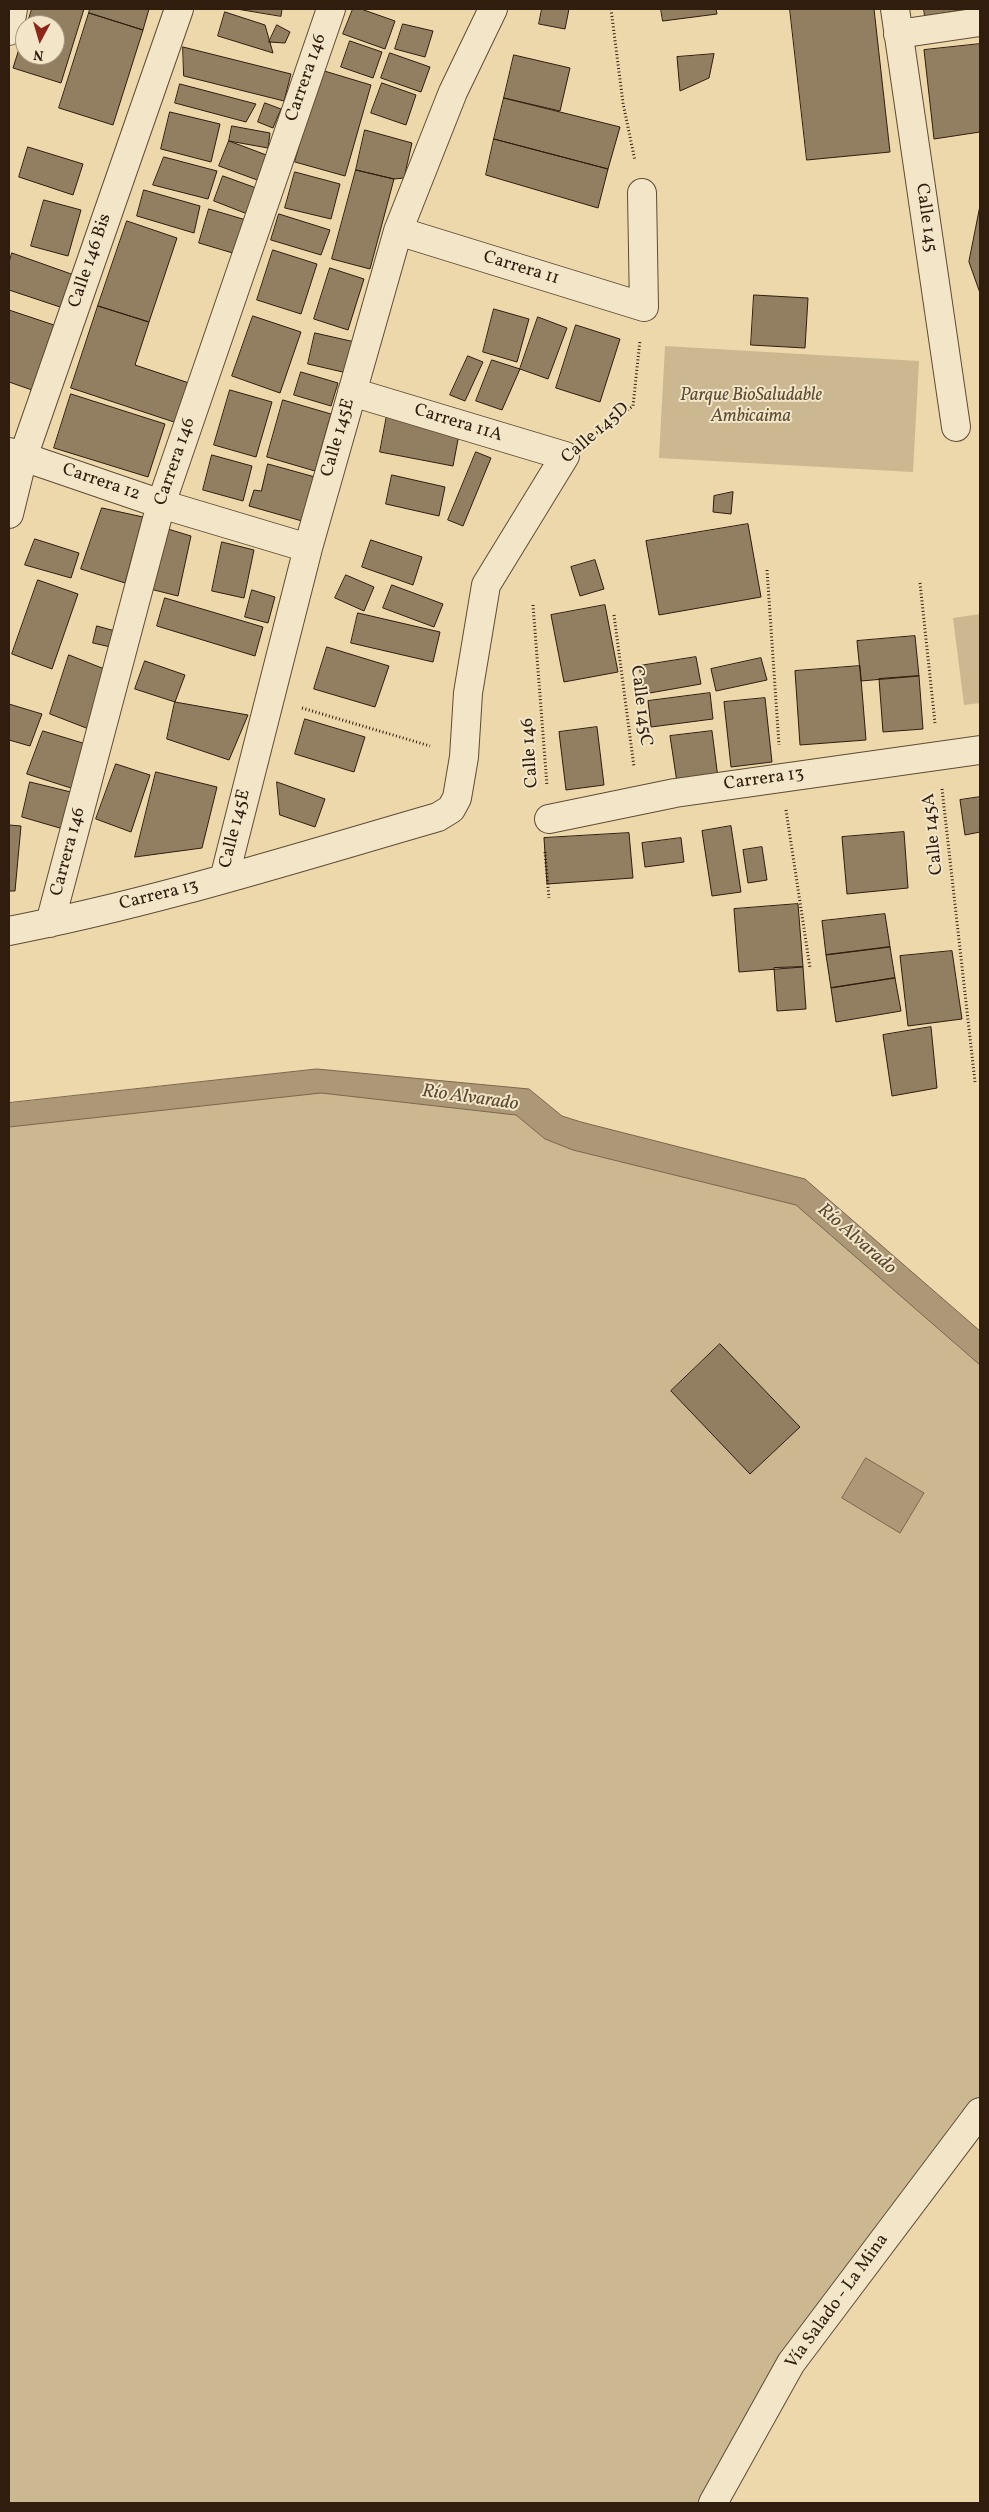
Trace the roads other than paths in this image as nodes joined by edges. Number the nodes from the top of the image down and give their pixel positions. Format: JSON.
{"nodes":[{"id":1,"x":13,"y":9,"type":"edge"},
{"id":2,"x":179,"y":9,"type":"edge"},
{"id":3,"x":331,"y":9,"type":"edge"},
{"id":4,"x":492,"y":9,"type":"edge"},
{"id":5,"x":896,"y":21,"type":"edge"},
{"id":6,"x":980,"y":22,"type":"edge"},
{"id":7,"x":9,"y":31,"type":"edge"},
{"id":8,"x":642,"y":193,"type":"road end"},
{"id":9,"x":398,"y":231,"type":"junction"},
{"id":10,"x":352,"y":392,"type":"junction"},
{"id":11,"x":956,"y":427,"type":"dead end"},
{"id":12,"x":16,"y":454,"type":"edge"},
{"id":13,"x":565,"y":456,"type":"joint"},
{"id":14,"x":161,"y":504,"type":"junction"},
{"id":15,"x":9,"y":514,"type":"edge"},
{"id":16,"x":308,"y":548,"type":"junction"},
{"id":17,"x":980,"y":750,"type":"edge"},
{"id":18,"x":451,"y":809,"type":"joint"},
{"id":19,"x":550,"y":818,"type":"road end"},
{"id":20,"x":224,"y":879,"type":"junction"},
{"id":21,"x":50,"y":923,"type":"junction"},
{"id":22,"x":9,"y":931,"type":"edge"},
{"id":23,"x":980,"y":2112,"type":"edge"},
{"id":24,"x":713,"y":2503,"type":"edge"}],
"edges":[{"from":1,"to":7,"type":"street"},
{"from":2,"to":12,"type":"street","name":"Calle 146 Bis"},
{"from":3,"to":14,"type":"street","name":"Carrera 146"},
{"from":4,"to":9,"type":"street","name":"Calle 145E"},
{"from":5,"to":6,"type":"street"},
{"from":5,"to":11,"type":"street","name":"Calle 145"},
{"from":8,"to":9,"type":"street","name":"Carrera 11"},
{"from":9,"to":10,"type":"street","name":"Calle 145E"},
{"from":10,"to":13,"type":"street","name":"Carrera 11A"},
{"from":10,"to":16,"type":"street","name":"Calle 145E"},
{"from":12,"to":14,"type":"street","name":"Carrera 12"},
{"from":12,"to":15,"type":"street","name":"Calle 146 Bis"},
{"from":13,"to":18,"type":"street","name":"Calle 145D"},
{"from":14,"to":16,"type":"street","name":"Carrera 12"},
{"from":14,"to":21,"type":"street","name":"Carrera 146"},
{"from":16,"to":20,"type":"street","name":"Calle 145E"},
{"from":17,"to":19,"type":"street","name":"Carrera 13"},
{"from":18,"to":20,"type":"street","name":"Carrera 13"},
{"from":20,"to":21,"type":"street","name":"Carrera 13"},
{"from":21,"to":22,"type":"street","name":"Carrera 13"},
{"from":23,"to":24,"type":"street","name":"Vía Salado - La Mina"}]}
